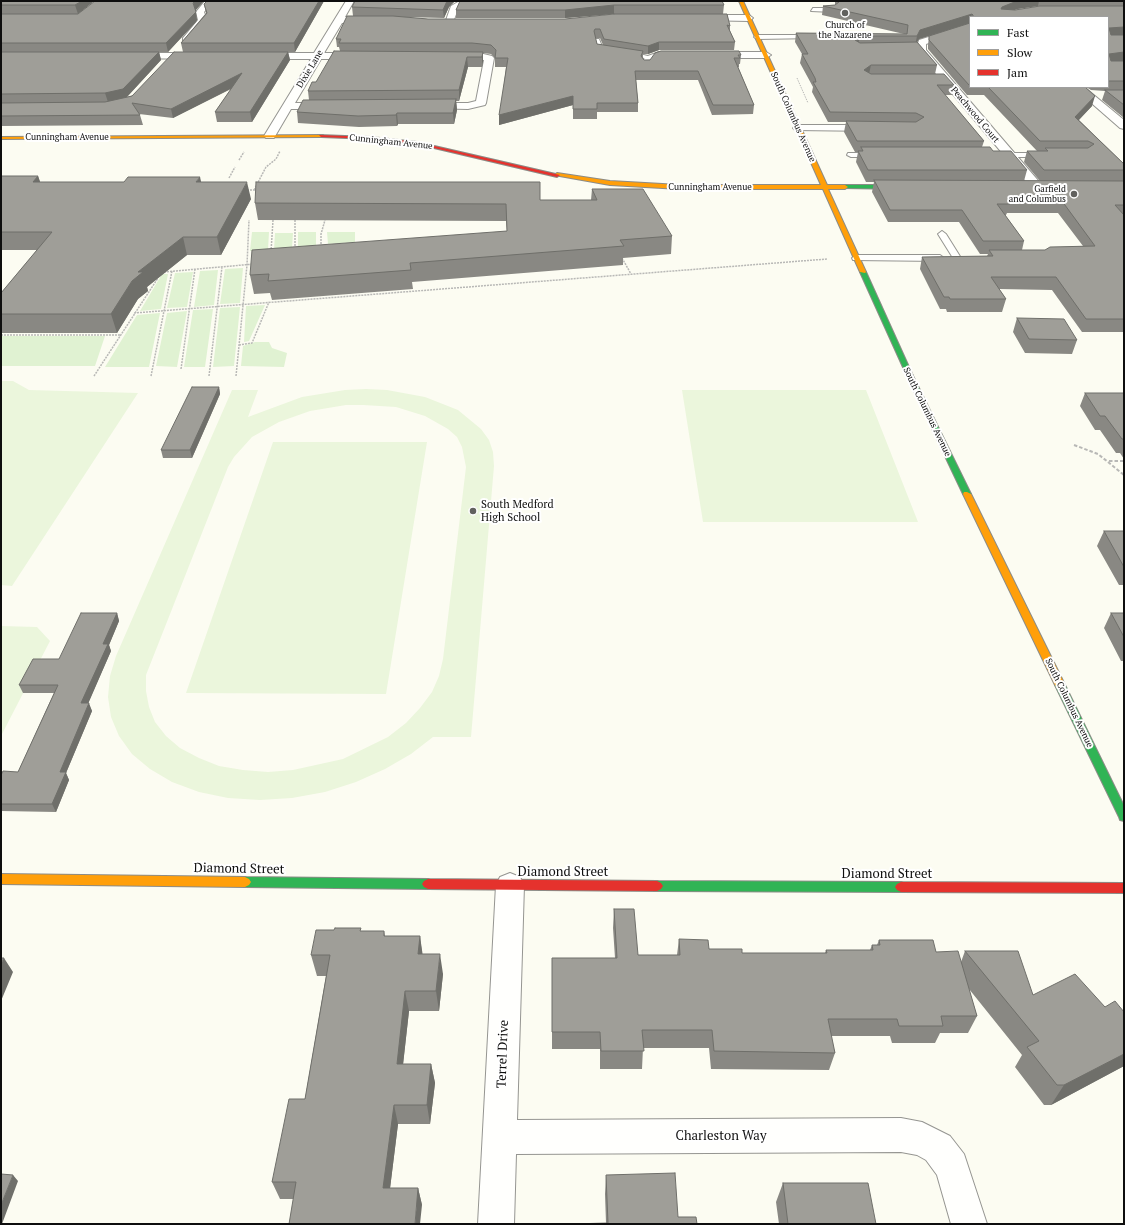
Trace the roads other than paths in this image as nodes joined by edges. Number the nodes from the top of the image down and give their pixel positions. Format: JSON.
{"nodes":[{"id":1,"x":209,"y":1,"type":"edge"},
{"id":2,"x":350,"y":1,"type":"edge"},
{"id":3,"x":741,"y":1,"type":"edge"},
{"id":4,"x":478,"y":3,"type":"edge"},
{"id":5,"x":837,"y":8,"type":"edge"},
{"id":6,"x":813,"y":10,"type":"dead end"},
{"id":7,"x":692,"y":18,"type":"edge"},
{"id":8,"x":749,"y":18,"type":"junction"},
{"id":9,"x":340,"y":20,"type":"junction"},
{"id":10,"x":385,"y":20,"type":"edge"},
{"id":11,"x":450,"y":23,"type":"edge"},
{"id":12,"x":969,"y":27,"type":"edge"},
{"id":13,"x":757,"y":37,"type":"junction"},
{"id":14,"x":822,"y":37,"type":"edge"},
{"id":15,"x":598,"y":40,"type":"edge"},
{"id":16,"x":766,"y":55,"type":"junction"},
{"id":17,"x":120,"y":56,"type":"edge"},
{"id":18,"x":172,"y":56,"type":"junction"},
{"id":19,"x":207,"y":56,"type":"edge"},
{"id":20,"x":247,"y":56,"type":"edge"},
{"id":21,"x":318,"y":56,"type":"junction"},
{"id":22,"x":368,"y":56,"type":"edge"},
{"id":23,"x":440,"y":56,"type":"edge"},
{"id":24,"x":648,"y":61,"type":"joint"},
{"id":25,"x":163,"y":66,"type":"edge"},
{"id":26,"x":929,"y":79,"type":"edge"},
{"id":27,"x":944,"y":79,"type":"junction"},
{"id":28,"x":1079,"y":88,"type":"edge"},
{"id":29,"x":1088,"y":95,"type":"junction"},
{"id":30,"x":1102,"y":95,"type":"dead end"},
{"id":31,"x":288,"y":106,"type":"junction"},
{"id":32,"x":341,"y":106,"type":"edge"},
{"id":33,"x":412,"y":106,"type":"edge"},
{"id":34,"x":1124,"y":126,"type":"edge"},
{"id":35,"x":799,"y":128,"type":"junction"},
{"id":36,"x":884,"y":128,"type":"edge"},
{"id":37,"x":270,"y":136,"type":"junction"},
{"id":38,"x":1,"y":138,"type":"edge"},
{"id":39,"x":851,"y":155,"type":"dead end"},
{"id":40,"x":882,"y":155,"type":"edge"},
{"id":41,"x":985,"y":155,"type":"edge"},
{"id":42,"x":1009,"y":155,"type":"junction"},
{"id":43,"x":1055,"y":155,"type":"edge"},
{"id":44,"x":824,"y":187,"type":"junction"},
{"id":45,"x":911,"y":187,"type":"edge"},
{"id":46,"x":1021,"y":187,"type":"edge"},
{"id":47,"x":1040,"y":187,"type":"joint"},
{"id":48,"x":942,"y":234,"type":"dead end"},
{"id":49,"x":856,"y":258,"type":"junction"},
{"id":50,"x":1124,"y":817,"type":"edge"},
{"id":51,"x":1,"y":879,"type":"edge"},
{"id":52,"x":510,"y":885,"type":"junction"},
{"id":53,"x":1124,"y":888,"type":"edge"},
{"id":54,"x":500,"y":1137,"type":"junction"},
{"id":55,"x":496,"y":1224,"type":"edge"},
{"id":56,"x":969,"y":1224,"type":"edge"}],
"edges":[{"from":1,"to":18,"type":"street"},
{"from":2,"to":9,"type":"street","name":"Dixie Lane"},
{"from":3,"to":8,"type":"main road","name":"South Columbus Avenue"},
{"from":4,"to":11,"type":"street"},
{"from":5,"to":6,"type":"lane"},
{"from":7,"to":8,"type":"street"},
{"from":8,"to":13,"type":"main road","name":"South Columbus Avenue"},
{"from":9,"to":10,"type":"street"},
{"from":9,"to":21,"type":"street","name":"Dixie Lane"},
{"from":12,"to":27,"type":"street","name":"Peachwood Court"},
{"from":13,"to":14,"type":"lane"},
{"from":13,"to":16,"type":"main road","name":"South Columbus Avenue"},
{"from":15,"to":24,"type":"lane"},
{"from":16,"to":24,"type":"street"},
{"from":16,"to":35,"type":"main road","name":"South Columbus Avenue"},
{"from":17,"to":18,"type":"street"},
{"from":18,"to":19,"type":"street"},
{"from":18,"to":25,"type":"street"},
{"from":20,"to":21,"type":"street"},
{"from":21,"to":22,"type":"street"},
{"from":21,"to":31,"type":"street","name":"Dixie Lane"},
{"from":23,"to":33,"type":"street"},
{"from":26,"to":27,"type":"street"},
{"from":27,"to":42,"type":"street","name":"Peachwood Court"},
{"from":28,"to":29,"type":"street"},
{"from":29,"to":30,"type":"street"},
{"from":29,"to":34,"type":"street"},
{"from":31,"to":32,"type":"street"},
{"from":31,"to":37,"type":"street","name":"Dixie Lane"},
{"from":35,"to":36,"type":"street"},
{"from":35,"to":44,"type":"main road","name":"South Columbus Avenue"},
{"from":37,"to":38,"type":"main road","name":"Cunningham Avenue"},
{"from":37,"to":44,"type":"main road","name":"Cunningham Avenue"},
{"from":39,"to":40,"type":"lane"},
{"from":41,"to":42,"type":"lane"},
{"from":42,"to":43,"type":"lane"},
{"from":42,"to":47,"type":"street","name":"Peachwood Court"},
{"from":44,"to":45,"type":"main road","name":"Cunningham Avenue"},
{"from":44,"to":49,"type":"main road","name":"South Columbus Avenue"},
{"from":46,"to":47,"type":"main road"},
{"from":48,"to":49,"type":"lane"},
{"from":49,"to":50,"type":"main road","name":"South Columbus Avenue"},
{"from":51,"to":52,"type":"main road","name":"Diamond Street"},
{"from":52,"to":53,"type":"main road","name":"Diamond Street"},
{"from":52,"to":54,"type":"street","name":"Terrel Drive"},
{"from":54,"to":55,"type":"street","name":"Terrel Drive"},
{"from":54,"to":56,"type":"street","name":"Charleston Way"}]}
